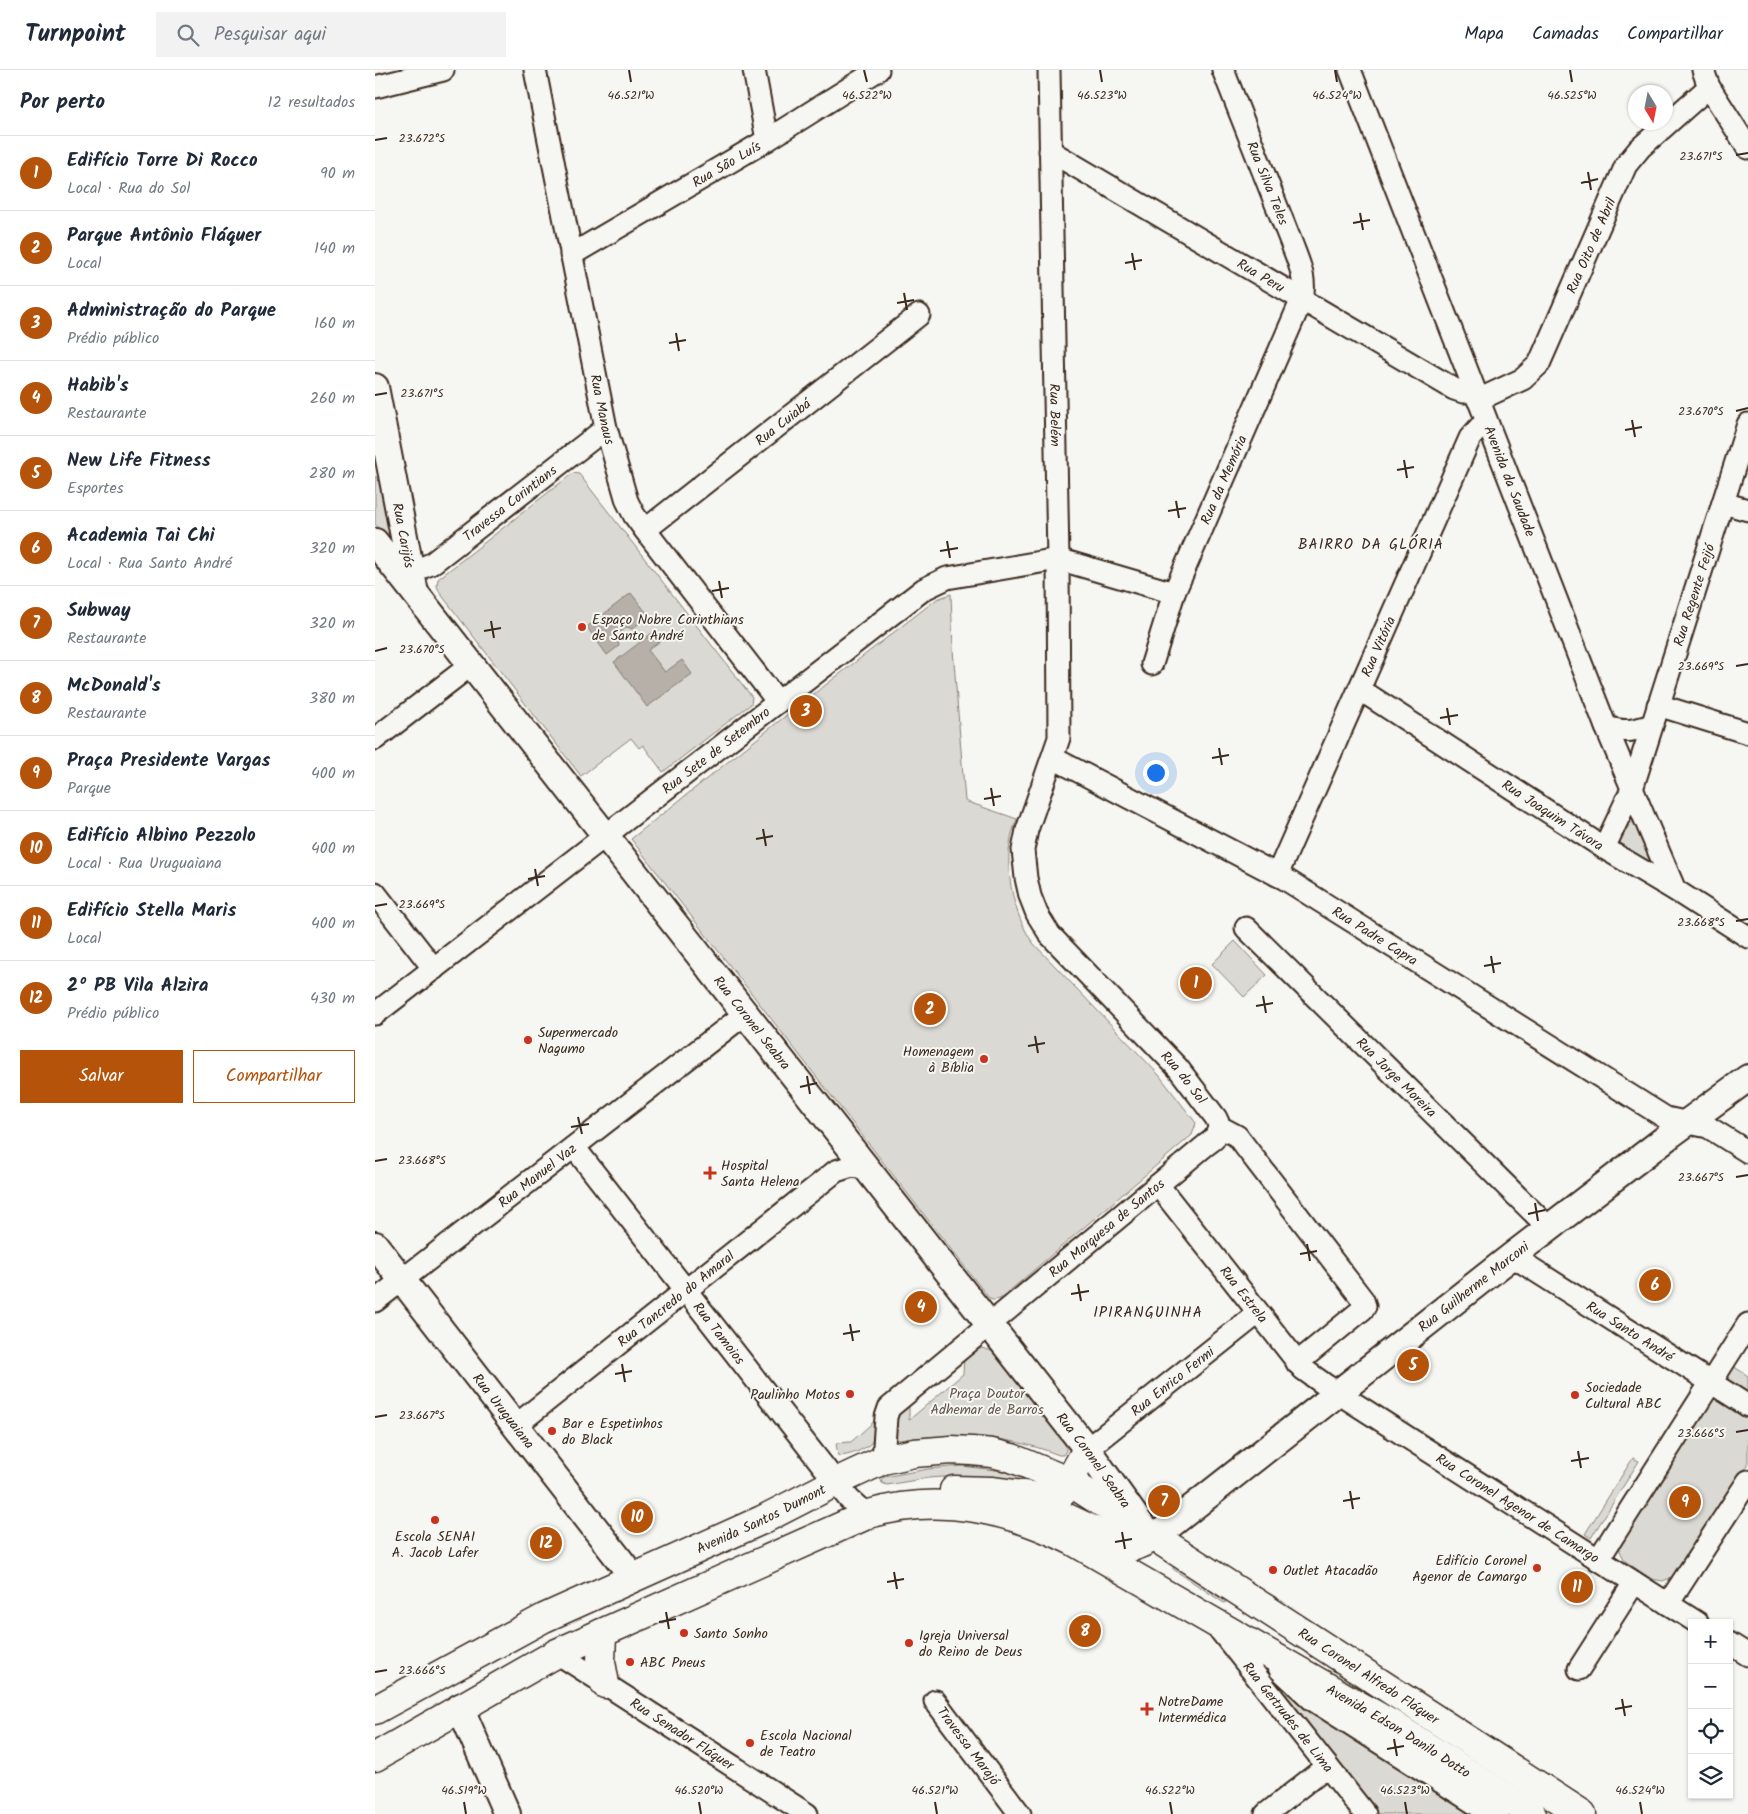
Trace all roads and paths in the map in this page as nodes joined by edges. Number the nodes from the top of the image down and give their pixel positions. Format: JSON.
{"nodes":[{"id":1,"x":443,"y":70,"type":"edge"},
{"id":2,"x":535,"y":70,"type":"edge"},
{"id":3,"x":754,"y":70,"type":"edge"},
{"id":4,"x":878,"y":70,"type":"edge"},
{"id":5,"x":1049,"y":70,"type":"edge"},
{"id":6,"x":1223,"y":70,"type":"edge"},
{"id":7,"x":1350,"y":70,"type":"edge"},
{"id":8,"x":1706,"y":78,"type":"edge"},
{"id":9,"x":375,"y":87,"type":"edge"},
{"id":10,"x":767,"y":140,"type":"junction"},
{"id":11,"x":1748,"y":148,"type":"edge"},
{"id":12,"x":1050,"y":151,"type":"junction"},
{"id":13,"x":571,"y":255,"type":"junction"},
{"id":14,"x":1302,"y":299,"type":"junction"},
{"id":15,"x":919,"y":315,"type":"dead end"},
{"id":16,"x":375,"y":388,"type":"edge"},
{"id":17,"x":1476,"y":396,"type":"junction"},
{"id":18,"x":1487,"y":423,"type":"junction"},
{"id":19,"x":1748,"y":424,"type":"edge"},
{"id":20,"x":606,"y":428,"type":"junction"},
{"id":21,"x":379,"y":436,"type":"edge"},
{"id":22,"x":375,"y":468,"type":"edge"},
{"id":23,"x":394,"y":486,"type":"junction"},
{"id":24,"x":1723,"y":503,"type":"junction"},
{"id":25,"x":1748,"y":510,"type":"edge"},
{"id":26,"x":645,"y":530,"type":"junction"},
{"id":27,"x":375,"y":542,"type":"edge"},
{"id":28,"x":1058,"y":560,"type":"junction"},
{"id":29,"x":413,"y":583,"type":"junction"},
{"id":30,"x":1174,"y":593,"type":"junction"},
{"id":31,"x":1153,"y":664,"type":"dead end"},
{"id":32,"x":471,"y":665,"type":"junction"},
{"id":33,"x":1359,"y":689,"type":"junction"},
{"id":34,"x":778,"y":702,"type":"junction"},
{"id":35,"x":1658,"y":705,"type":"junction"},
{"id":36,"x":1652,"y":725,"type":"junction"},
{"id":37,"x":1606,"y":727,"type":"junction"},
{"id":38,"x":1748,"y":733,"type":"edge"},
{"id":39,"x":375,"y":739,"type":"edge"},
{"id":40,"x":1053,"y":758,"type":"junction"},
{"id":41,"x":1632,"y":788,"type":"junction"},
{"id":42,"x":606,"y":835,"type":"junction"},
{"id":43,"x":1604,"y":848,"type":"junction"},
{"id":44,"x":1277,"y":875,"type":"junction"},
{"id":45,"x":1675,"y":890,"type":"junction"},
{"id":46,"x":375,"y":893,"type":"edge"},
{"id":47,"x":1246,"y":928,"type":"dead end"},
{"id":48,"x":1748,"y":937,"type":"edge"},
{"id":49,"x":434,"y":969,"type":"junction"},
{"id":50,"x":375,"y":1014,"type":"edge"},
{"id":51,"x":745,"y":1014,"type":"junction"},
{"id":52,"x":1748,"y":1078,"type":"edge"},
{"id":53,"x":1689,"y":1123,"type":"junction"},
{"id":54,"x":1220,"y":1127,"type":"junction"},
{"id":55,"x":839,"y":1133,"type":"junction"},
{"id":56,"x":574,"y":1147,"type":"junction"},
{"id":57,"x":1748,"y":1152,"type":"edge"},
{"id":58,"x":867,"y":1168,"type":"junction"},
{"id":59,"x":836,"y":1171,"type":"junction"},
{"id":60,"x":1158,"y":1185,"type":"junction"},
{"id":61,"x":1549,"y":1228,"type":"junction"},
{"id":62,"x":375,"y":1245,"type":"edge"},
{"id":63,"x":1513,"y":1256,"type":"junction"},
{"id":64,"x":402,"y":1280,"type":"junction"},
{"id":65,"x":687,"y":1290,"type":"junction"},
{"id":66,"x":375,"y":1301,"type":"edge"},
{"id":67,"x":1258,"y":1313,"type":"junction"},
{"id":68,"x":1748,"y":1324,"type":"edge"},
{"id":69,"x":989,"y":1325,"type":"junction"},
{"id":70,"x":1297,"y":1362,"type":"junction"},
{"id":71,"x":1711,"y":1382,"type":"junction"},
{"id":72,"x":1338,"y":1393,"type":"junction"},
{"id":73,"x":1748,"y":1406,"type":"edge"},
{"id":74,"x":515,"y":1426,"type":"junction"},
{"id":75,"x":1087,"y":1449,"type":"junction"},
{"id":76,"x":883,"y":1460,"type":"junction"},
{"id":77,"x":1748,"y":1480,"type":"edge"},
{"id":78,"x":836,"y":1482,"type":"junction"},
{"id":79,"x":1070,"y":1482,"type":"junction"},
{"id":80,"x":1014,"y":1495,"type":"junction"},
{"id":81,"x":915,"y":1504,"type":"junction"},
{"id":82,"x":869,"y":1514,"type":"junction"},
{"id":83,"x":1150,"y":1533,"type":"junction"},
{"id":84,"x":1598,"y":1560,"type":"junction"},
{"id":85,"x":633,"y":1577,"type":"junction"},
{"id":86,"x":1634,"y":1583,"type":"junction"},
{"id":87,"x":1668,"y":1604,"type":"junction"},
{"id":88,"x":663,"y":1606,"type":"junction"},
{"id":89,"x":1692,"y":1619,"type":"edge"},
{"id":90,"x":1213,"y":1621,"type":"junction"},
{"id":91,"x":521,"y":1630,"type":"junction"},
{"id":92,"x":602,"y":1633,"type":"junction"},
{"id":93,"x":1733,"y":1646,"type":"edge"},
{"id":94,"x":1263,"y":1650,"type":"junction"},
{"id":95,"x":557,"y":1653,"type":"junction"},
{"id":96,"x":1748,"y":1655,"type":"edge"},
{"id":97,"x":458,"y":1665,"type":"junction"},
{"id":98,"x":1579,"y":1668,"type":"dead end"},
{"id":99,"x":605,"y":1684,"type":"junction"},
{"id":100,"x":935,"y":1701,"type":"dead end"},
{"id":101,"x":460,"y":1708,"type":"junction"},
{"id":102,"x":375,"y":1710,"type":"edge"},
{"id":103,"x":375,"y":1757,"type":"edge"},
{"id":104,"x":1327,"y":1766,"type":"junction"},
{"id":105,"x":507,"y":1814,"type":"edge"},
{"id":106,"x":807,"y":1814,"type":"edge"},
{"id":107,"x":1020,"y":1814,"type":"edge"},
{"id":108,"x":1266,"y":1814,"type":"edge"},
{"id":109,"x":1365,"y":1814,"type":"edge"},
{"id":110,"x":1496,"y":1814,"type":"edge"},
{"id":111,"x":1532,"y":1814,"type":"edge"},
{"id":112,"x":1582,"y":1814,"type":"edge"}],
"edges":[{"from":1,"to":9,"type":"street"},
{"from":2,"to":13,"type":"street","name":"Rua Manaus"},
{"from":3,"to":10,"type":"street"},
{"from":4,"to":10,"type":"street","name":"Rua São Luís"},
{"from":5,"to":12,"type":"street","name":"Rua Belém"},
{"from":6,"to":14,"type":"street","name":"Rua Silva Teles"},
{"from":7,"to":17,"type":"street","name":"Avenida da Saudade"},
{"from":8,"to":11,"type":"street"},
{"from":8,"to":17,"type":"street","name":"Rua Oito de Abril"},
{"from":10,"to":13,"type":"street","name":"Rua São Luís"},
{"from":12,"to":14,"type":"street","name":"Rua Peru"},
{"from":12,"to":28,"type":"street","name":"Rua Belém"},
{"from":13,"to":20,"type":"street","name":"Rua Manaus"},
{"from":14,"to":17,"type":"street","name":"Rua Peru"},
{"from":14,"to":30,"type":"street","name":"Rua da Memória"},
{"from":15,"to":26,"type":"street","name":"Rua Cuiabá"},
{"from":16,"to":21,"type":"main road","name":"Rua Carijós"},
{"from":17,"to":18,"type":"street","name":"Avenida da Saudade"},
{"from":18,"to":33,"type":"street","name":"Rua Vitória"},
{"from":18,"to":37,"type":"street","name":"Avenida da Saudade"},
{"from":19,"to":24,"type":"street","name":"Rua Regente Feijó"},
{"from":20,"to":26,"type":"street","name":"Rua Manaus"},
{"from":20,"to":29,"type":"street","name":"Travessa Corintians"},
{"from":21,"to":23,"type":"main road","name":"Rua Carijós"},
{"from":22,"to":23,"type":"main road"},
{"from":23,"to":29,"type":"main road","name":"Rua Carijós"},
{"from":24,"to":25,"type":"street"},
{"from":24,"to":35,"type":"street","name":"Rua Regente Feijó"},
{"from":26,"to":34,"type":"street","name":"Rua Manaus"},
{"from":27,"to":29,"type":"main road","name":"Rua Coronel Seabra"},
{"from":28,"to":30,"type":"street","name":"Rua Sete de Setembro"},
{"from":28,"to":34,"type":"street","name":"Rua Sete de Setembro"},
{"from":28,"to":40,"type":"street","name":"Rua Belém"},
{"from":29,"to":32,"type":"main road","name":"Rua Coronel Seabra"},
{"from":30,"to":31,"type":"street","name":"Rua da Memória"},
{"from":32,"to":39,"type":"street"},
{"from":32,"to":42,"type":"main road","name":"Rua Coronel Seabra"},
{"from":33,"to":43,"type":"street","name":"Rua Joaquim Távora"},
{"from":33,"to":44,"type":"street","name":"Rua Vitória"},
{"from":34,"to":42,"type":"street","name":"Rua Sete de Setembro"},
{"from":35,"to":36,"type":"street","name":"Rua Regente Feijó"},
{"from":35,"to":38,"type":"street"},
{"from":36,"to":37,"type":"street"},
{"from":36,"to":41,"type":"street","name":"Rua Regente Feijó"},
{"from":37,"to":41,"type":"street","name":"Avenida da Saudade"},
{"from":40,"to":44,"type":"street","name":"Rua Padre Capra"},
{"from":40,"to":54,"type":"street","name":"Rua do Sol"},
{"from":41,"to":43,"type":"street","name":"Rua Regente Feijó"},
{"from":41,"to":45,"type":"street","name":"Avenida da Saudade"},
{"from":42,"to":49,"type":"street","name":"Rua Sete de Setembro"},
{"from":42,"to":51,"type":"main road","name":"Rua Coronel Seabra"},
{"from":43,"to":45,"type":"street","name":"Rua Joaquim Távora"},
{"from":44,"to":53,"type":"street","name":"Rua Padre Capra"},
{"from":45,"to":48,"type":"street","name":"Rua Joaquim Távora"},
{"from":46,"to":49,"type":"street"},
{"from":47,"to":61,"type":"street","name":"Rua Jorge Moreira"},
{"from":49,"to":50,"type":"street","name":"Rua Sete de Setembro"},
{"from":51,"to":55,"type":"main road","name":"Rua Coronel Seabra"},
{"from":51,"to":56,"type":"street","name":"Rua Manuel Vaz"},
{"from":52,"to":53,"type":"main road","name":"Rua Guilherme Marconi"},
{"from":53,"to":57,"type":"street","name":"Rua Padre Capra"},
{"from":53,"to":61,"type":"main road","name":"Rua Guilherme Marconi"},
{"from":54,"to":60,"type":"street","name":"Rua Marquesa de Santos"},
{"from":54,"to":70,"type":"street","name":"Rua do Sol"},
{"from":55,"to":58,"type":"main road","name":"Rua Coronel Seabra"},
{"from":55,"to":59,"type":"street"},
{"from":56,"to":64,"type":"street","name":"Rua Manuel Vaz"},
{"from":56,"to":65,"type":"street","name":"Rua Tamoios"},
{"from":58,"to":59,"type":"street","name":"Rua Tancredo do Amaral"},
{"from":58,"to":69,"type":"main road","name":"Rua Coronel Seabra"},
{"from":59,"to":65,"type":"street","name":"Rua Tancredo do Amaral"},
{"from":60,"to":67,"type":"street","name":"Rua Estrela"},
{"from":60,"to":69,"type":"street","name":"Rua Marquesa de Santos"},
{"from":61,"to":63,"type":"main road","name":"Rua Guilherme Marconi"},
{"from":62,"to":64,"type":"main road","name":"Rua Uruguaiana"},
{"from":63,"to":71,"type":"street","name":"Rua Santo André"},
{"from":63,"to":72,"type":"main road","name":"Rua Guilherme Marconi"},
{"from":64,"to":66,"type":"street","name":"Rua Manuel Vaz"},
{"from":64,"to":74,"type":"main road","name":"Rua Uruguaiana"},
{"from":65,"to":74,"type":"street","name":"Rua Tancredo do Amaral"},
{"from":65,"to":78,"type":"street","name":"Rua Tamoios"},
{"from":67,"to":70,"type":"street","name":"Rua Estrela"},
{"from":67,"to":75,"type":"street","name":"Rua Enrico Fermi"},
{"from":68,"to":71,"type":"street"},
{"from":69,"to":75,"type":"main road","name":"Rua Coronel Seabra"},
{"from":69,"to":76,"type":"street"},
{"from":70,"to":72,"type":"street","name":"Rua Estrela"},
{"from":71,"to":73,"type":"street","name":"Rua Santo André"},
{"from":71,"to":84,"type":"street"},
{"from":72,"to":83,"type":"main road","name":"Rua Guilherme Marconi"},
{"from":72,"to":84,"type":"street","name":"Rua Coronel Agenor de Camargo"},
{"from":74,"to":85,"type":"main road","name":"Rua Uruguaiana"},
{"from":75,"to":79,"type":"highway"},
{"from":75,"to":83,"type":"main road","name":"Rua Coronel Seabra"},
{"from":76,"to":78,"type":"highway","name":"Avenida Santos Dumont"},
{"from":76,"to":79,"type":"highway","name":"Avenida Santos Dumont"},
{"from":77,"to":87,"type":"street"},
{"from":78,"to":82,"type":"street","name":"Rua Tamoios"},
{"from":78,"to":85,"type":"highway","name":"Avenida Santos Dumont"},
{"from":79,"to":80,"type":"highway"},
{"from":79,"to":83,"type":"highway","name":"Avenida Santos Dumont"},
{"from":80,"to":81,"type":"highway"},
{"from":80,"to":83,"type":"highway"},
{"from":81,"to":82,"type":"highway"},
{"from":81,"to":90,"type":"highway"},
{"from":82,"to":88,"type":"highway"},
{"from":83,"to":112,"type":"highway","name":"Rua Coronel Alfredo Fláquer"},
{"from":84,"to":86,"type":"street","name":"Rua Coronel Agenor de Camargo"},
{"from":85,"to":88,"type":"highway"},
{"from":85,"to":91,"type":"highway","name":"Avenida Santos Dumont"},
{"from":86,"to":87,"type":"street","name":"Rua Coronel Agenor de Camargo"},
{"from":86,"to":98,"type":"street"},
{"from":87,"to":89,"type":"street","name":"Rua Coronel Agenor de Camargo"},
{"from":88,"to":92,"type":"highway"},
{"from":90,"to":94,"type":"highway"},
{"from":90,"to":104,"type":"street","name":"Rua Gertrudes de Lima"},
{"from":91,"to":95,"type":"highway"},
{"from":91,"to":97,"type":"highway","name":"Avenida Santos Dumont"},
{"from":92,"to":95,"type":"highway"},
{"from":92,"to":99,"type":"highway"},
{"from":93,"to":96,"type":"street"},
{"from":94,"to":110,"type":"main road"},
{"from":94,"to":111,"type":"highway","name":"Avenida Edson Danilo Dotto"},
{"from":95,"to":99,"type":"street","name":"Rua Senador Fláquer"},
{"from":95,"to":101,"type":"highway"},
{"from":97,"to":101,"type":"highway"},
{"from":97,"to":102,"type":"highway","name":"Avenida Santos Dumont"},
{"from":99,"to":106,"type":"street","name":"Rua Senador Fláquer"},
{"from":100,"to":107,"type":"street","name":"Travessa Marajó"},
{"from":101,"to":103,"type":"highway"},
{"from":101,"to":105,"type":"main road"},
{"from":104,"to":108,"type":"street"},
{"from":104,"to":109,"type":"street","name":"Rua Gertrudes de Lima"}]}
